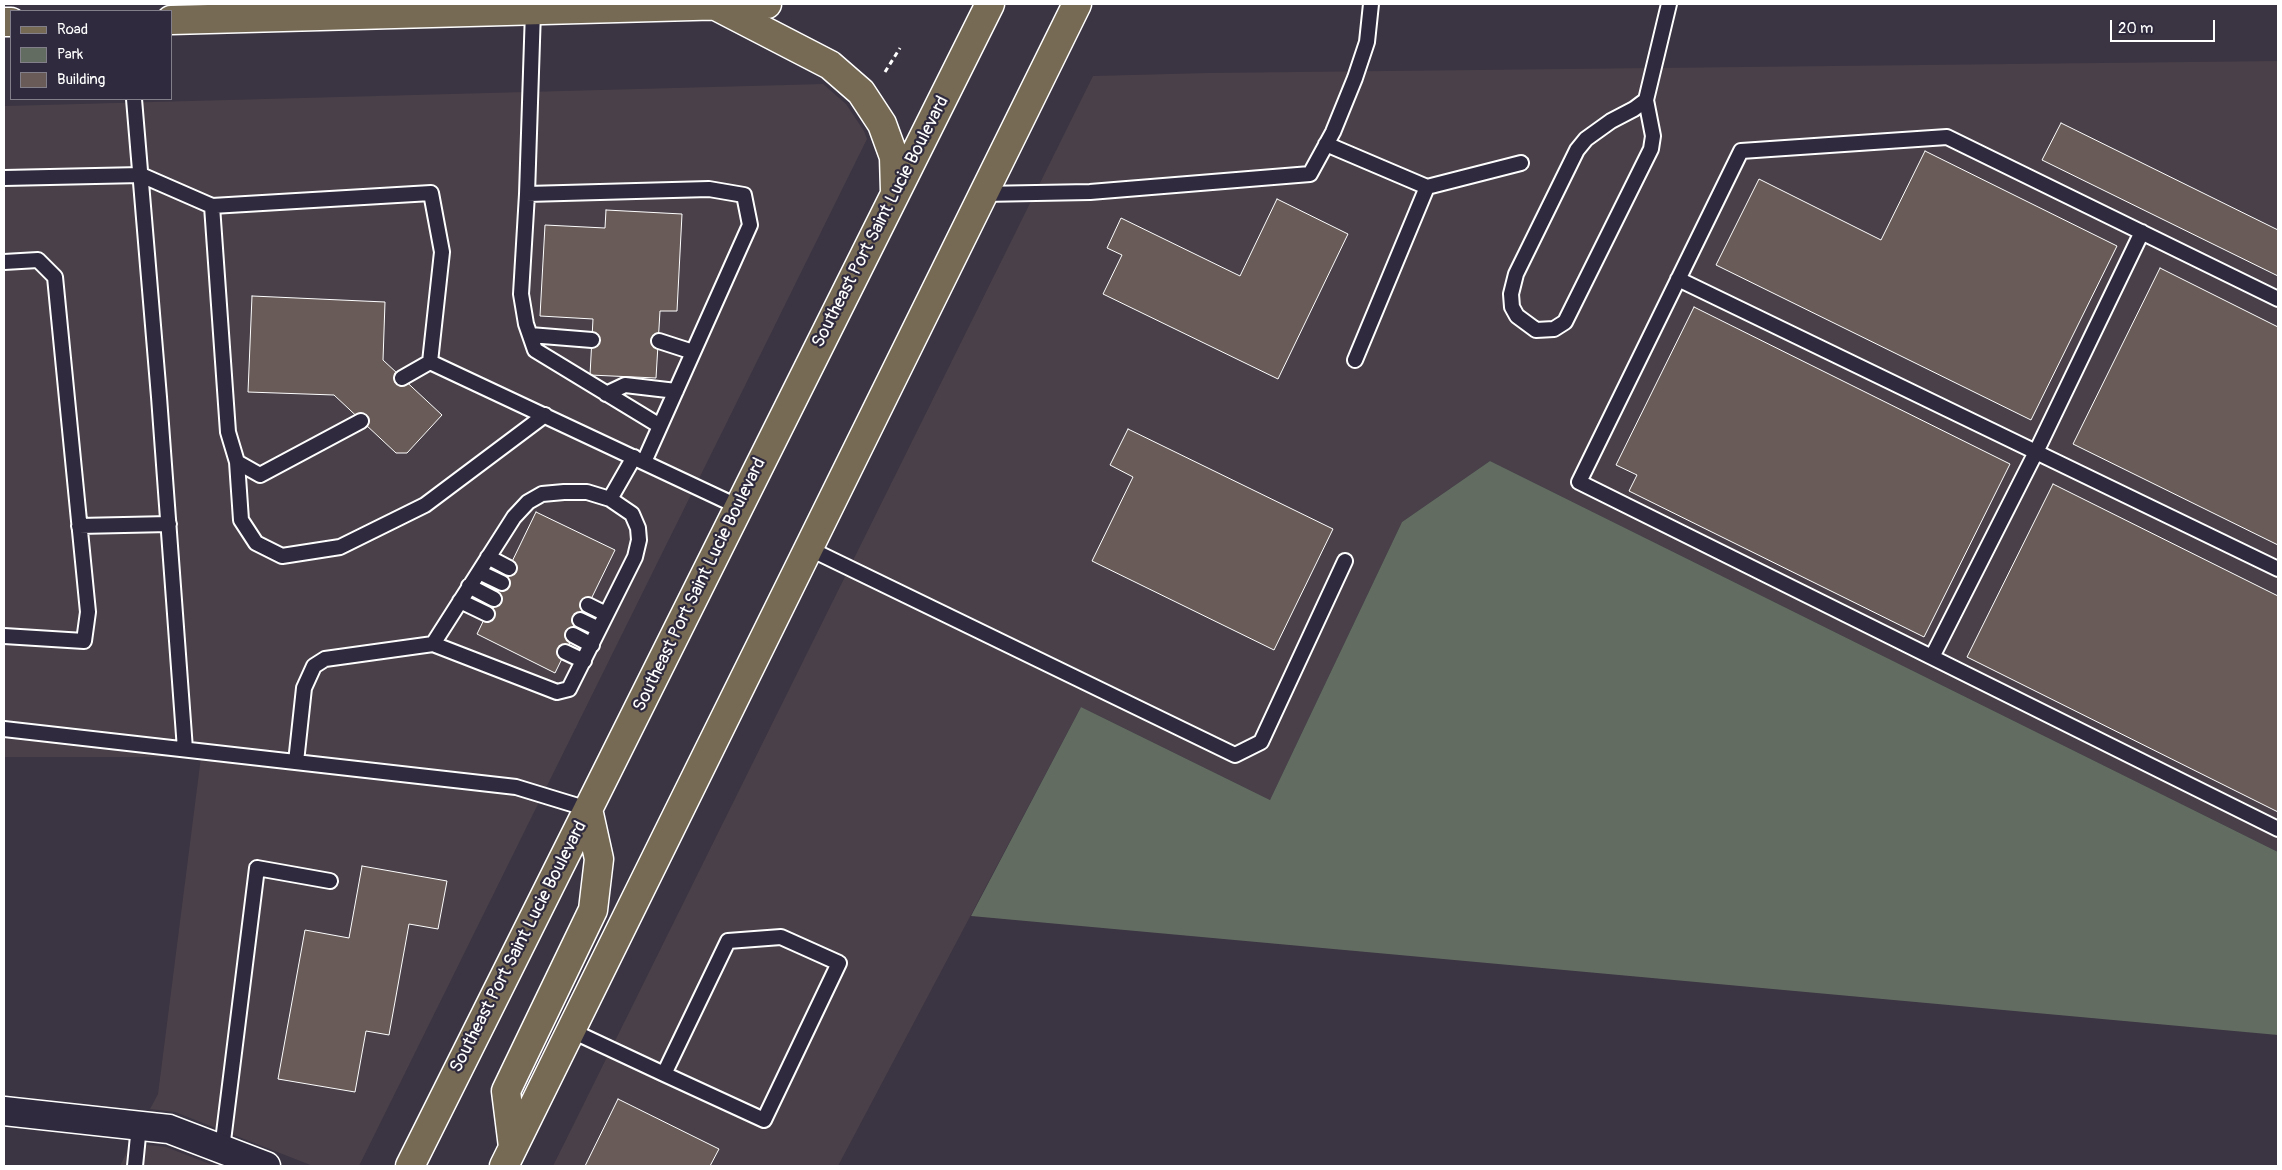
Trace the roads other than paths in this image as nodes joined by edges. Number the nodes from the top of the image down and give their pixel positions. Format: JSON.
{"nodes":[{"id":1,"x":766,"y":4,"type":"edge"},
{"id":2,"x":990,"y":4,"type":"edge"},
{"id":3,"x":1076,"y":4,"type":"edge"},
{"id":4,"x":1371,"y":4,"type":"edge"},
{"id":5,"x":1669,"y":4,"type":"edge"},
{"id":6,"x":714,"y":5,"type":"junction"},
{"id":7,"x":533,"y":11,"type":"junction"},
{"id":8,"x":172,"y":20,"type":"edge"},
{"id":9,"x":134,"y":100,"type":"edge"},
{"id":10,"x":1646,"y":100,"type":"junction"},
{"id":11,"x":1326,"y":144,"type":"junction"},
{"id":12,"x":1521,"y":163,"type":"dead end"},
{"id":13,"x":141,"y":175,"type":"junction"},
{"id":14,"x":4,"y":178,"type":"edge"},
{"id":15,"x":1427,"y":187,"type":"junction"},
{"id":16,"x":895,"y":193,"type":"junction"},
{"id":17,"x":528,"y":194,"type":"junction"},
{"id":18,"x":982,"y":194,"type":"junction"},
{"id":19,"x":212,"y":206,"type":"junction"},
{"id":20,"x":2142,"y":232,"type":"junction"},
{"id":21,"x":4,"y":262,"type":"edge"},
{"id":22,"x":1678,"y":279,"type":"junction"},
{"id":23,"x":2278,"y":299,"type":"edge"},
{"id":24,"x":530,"y":335,"type":"junction"},
{"id":25,"x":592,"y":340,"type":"dead end"},
{"id":26,"x":658,"y":341,"type":"dead end"},
{"id":27,"x":693,"y":352,"type":"junction"},
{"id":28,"x":1355,"y":360,"type":"dead end"},
{"id":29,"x":430,"y":362,"type":"junction"},
{"id":30,"x":402,"y":378,"type":"dead end"},
{"id":31,"x":676,"y":391,"type":"junction"},
{"id":32,"x":606,"y":394,"type":"junction"},
{"id":33,"x":545,"y":415,"type":"junction"},
{"id":34,"x":361,"y":420,"type":"dead end"},
{"id":35,"x":660,"y":426,"type":"junction"},
{"id":36,"x":2036,"y":452,"type":"junction"},
{"id":37,"x":639,"y":460,"type":"junction"},
{"id":38,"x":237,"y":462,"type":"junction"},
{"id":39,"x":610,"y":499,"type":"junction"},
{"id":40,"x":739,"y":507,"type":"junction"},
{"id":41,"x":169,"y":524,"type":"junction"},
{"id":42,"x":79,"y":526,"type":"junction"},
{"id":43,"x":808,"y":548,"type":"junction"},
{"id":44,"x":488,"y":557,"type":"junction"},
{"id":45,"x":1345,"y":561,"type":"dead end"},
{"id":46,"x":509,"y":568,"type":"dead end"},
{"id":47,"x":2278,"y":568,"type":"edge"},
{"id":48,"x":479,"y":572,"type":"junction"},
{"id":49,"x":502,"y":583,"type":"dead end"},
{"id":50,"x":469,"y":586,"type":"junction"},
{"id":51,"x":494,"y":599,"type":"dead end"},
{"id":52,"x":460,"y":601,"type":"junction"},
{"id":53,"x":588,"y":605,"type":"dead end"},
{"id":54,"x":486,"y":614,"type":"dead end"},
{"id":55,"x":606,"y":614,"type":"junction"},
{"id":56,"x":580,"y":620,"type":"dead end"},
{"id":57,"x":599,"y":629,"type":"junction"},
{"id":58,"x":573,"y":635,"type":"dead end"},
{"id":59,"x":4,"y":636,"type":"edge"},
{"id":60,"x":433,"y":644,"type":"junction"},
{"id":61,"x":592,"y":644,"type":"junction"},
{"id":62,"x":565,"y":652,"type":"dead end"},
{"id":63,"x":1932,"y":657,"type":"junction"},
{"id":64,"x":584,"y":661,"type":"junction"},
{"id":65,"x":4,"y":728,"type":"edge"},
{"id":66,"x":185,"y":749,"type":"junction"},
{"id":67,"x":296,"y":762,"type":"junction"},
{"id":68,"x":588,"y":810,"type":"junction"},
{"id":69,"x":2278,"y":829,"type":"edge"},
{"id":70,"x":330,"y":881,"type":"dead end"},
{"id":71,"x":570,"y":1030,"type":"junction"},
{"id":72,"x":664,"y":1074,"type":"junction"},
{"id":73,"x":4,"y":1111,"type":"edge"},
{"id":74,"x":139,"y":1126,"type":"junction"},
{"id":75,"x":222,"y":1149,"type":"junction"},
{"id":76,"x":509,"y":1156,"type":"edge"},
{"id":77,"x":135,"y":1166,"type":"edge"},
{"id":78,"x":266,"y":1166,"type":"edge"},
{"id":79,"x":410,"y":1166,"type":"edge"}],
"edges":[{"from":1,"to":6,"type":"main road"},
{"from":2,"to":16,"type":"main road","name":"Southeast Port Saint Lucie Boulevard"},
{"from":3,"to":18,"type":"main road"},
{"from":4,"to":11,"type":"lane"},
{"from":5,"to":10,"type":"lane"},
{"from":6,"to":7,"type":"main road"},
{"from":6,"to":16,"type":"main road"},
{"from":7,"to":8,"type":"main road"},
{"from":7,"to":17,"type":"lane"},
{"from":9,"to":13,"type":"lane"},
{"from":10,"to":10,"type":"lane"},
{"from":11,"to":15,"type":"lane"},
{"from":11,"to":18,"type":"lane"},
{"from":12,"to":15,"type":"lane"},
{"from":13,"to":14,"type":"lane"},
{"from":13,"to":19,"type":"lane"},
{"from":13,"to":41,"type":"lane"},
{"from":15,"to":28,"type":"lane"},
{"from":16,"to":40,"type":"main road","name":"Southeast Port Saint Lucie Boulevard"},
{"from":17,"to":24,"type":"lane"},
{"from":17,"to":27,"type":"lane"},
{"from":18,"to":43,"type":"main road"},
{"from":19,"to":29,"type":"lane"},
{"from":19,"to":38,"type":"lane"},
{"from":20,"to":22,"type":"lane"},
{"from":20,"to":23,"type":"lane"},
{"from":20,"to":36,"type":"lane"},
{"from":21,"to":42,"type":"lane"},
{"from":22,"to":36,"type":"lane"},
{"from":22,"to":63,"type":"lane"},
{"from":24,"to":25,"type":"lane"},
{"from":24,"to":32,"type":"lane"},
{"from":26,"to":27,"type":"lane"},
{"from":27,"to":31,"type":"lane"},
{"from":29,"to":30,"type":"lane"},
{"from":29,"to":33,"type":"lane"},
{"from":31,"to":32,"type":"lane"},
{"from":31,"to":35,"type":"lane"},
{"from":32,"to":35,"type":"lane"},
{"from":33,"to":37,"type":"lane"},
{"from":33,"to":38,"type":"lane"},
{"from":34,"to":38,"type":"lane"},
{"from":35,"to":37,"type":"lane"},
{"from":36,"to":47,"type":"lane"},
{"from":36,"to":63,"type":"lane"},
{"from":37,"to":39,"type":"lane"},
{"from":37,"to":40,"type":"lane"},
{"from":39,"to":44,"type":"lane"},
{"from":39,"to":55,"type":"lane"},
{"from":40,"to":68,"type":"main road","name":"Southeast Port Saint Lucie Boulevard"},
{"from":41,"to":42,"type":"lane"},
{"from":41,"to":66,"type":"lane"},
{"from":42,"to":59,"type":"lane"},
{"from":43,"to":45,"type":"lane"},
{"from":43,"to":71,"type":"main road"},
{"from":44,"to":46,"type":"lane"},
{"from":44,"to":48,"type":"lane"},
{"from":48,"to":49,"type":"lane"},
{"from":48,"to":50,"type":"lane"},
{"from":50,"to":51,"type":"lane"},
{"from":50,"to":52,"type":"lane"},
{"from":52,"to":54,"type":"lane"},
{"from":52,"to":60,"type":"lane"},
{"from":53,"to":55,"type":"lane"},
{"from":55,"to":57,"type":"lane"},
{"from":56,"to":57,"type":"lane"},
{"from":57,"to":61,"type":"lane"},
{"from":58,"to":61,"type":"lane"},
{"from":60,"to":64,"type":"lane"},
{"from":60,"to":67,"type":"lane"},
{"from":61,"to":64,"type":"lane"},
{"from":62,"to":64,"type":"lane"},
{"from":63,"to":69,"type":"lane"},
{"from":65,"to":66,"type":"lane"},
{"from":66,"to":67,"type":"lane"},
{"from":67,"to":68,"type":"lane"},
{"from":68,"to":76,"type":"main road"},
{"from":68,"to":79,"type":"main road","name":"Southeast Port Saint Lucie Boulevard"},
{"from":70,"to":75,"type":"lane"},
{"from":71,"to":72,"type":"lane"},
{"from":71,"to":76,"type":"main road"},
{"from":72,"to":72,"type":"lane"},
{"from":73,"to":74,"type":"street"},
{"from":74,"to":75,"type":"street"},
{"from":74,"to":77,"type":"lane"},
{"from":75,"to":78,"type":"street"}]}
